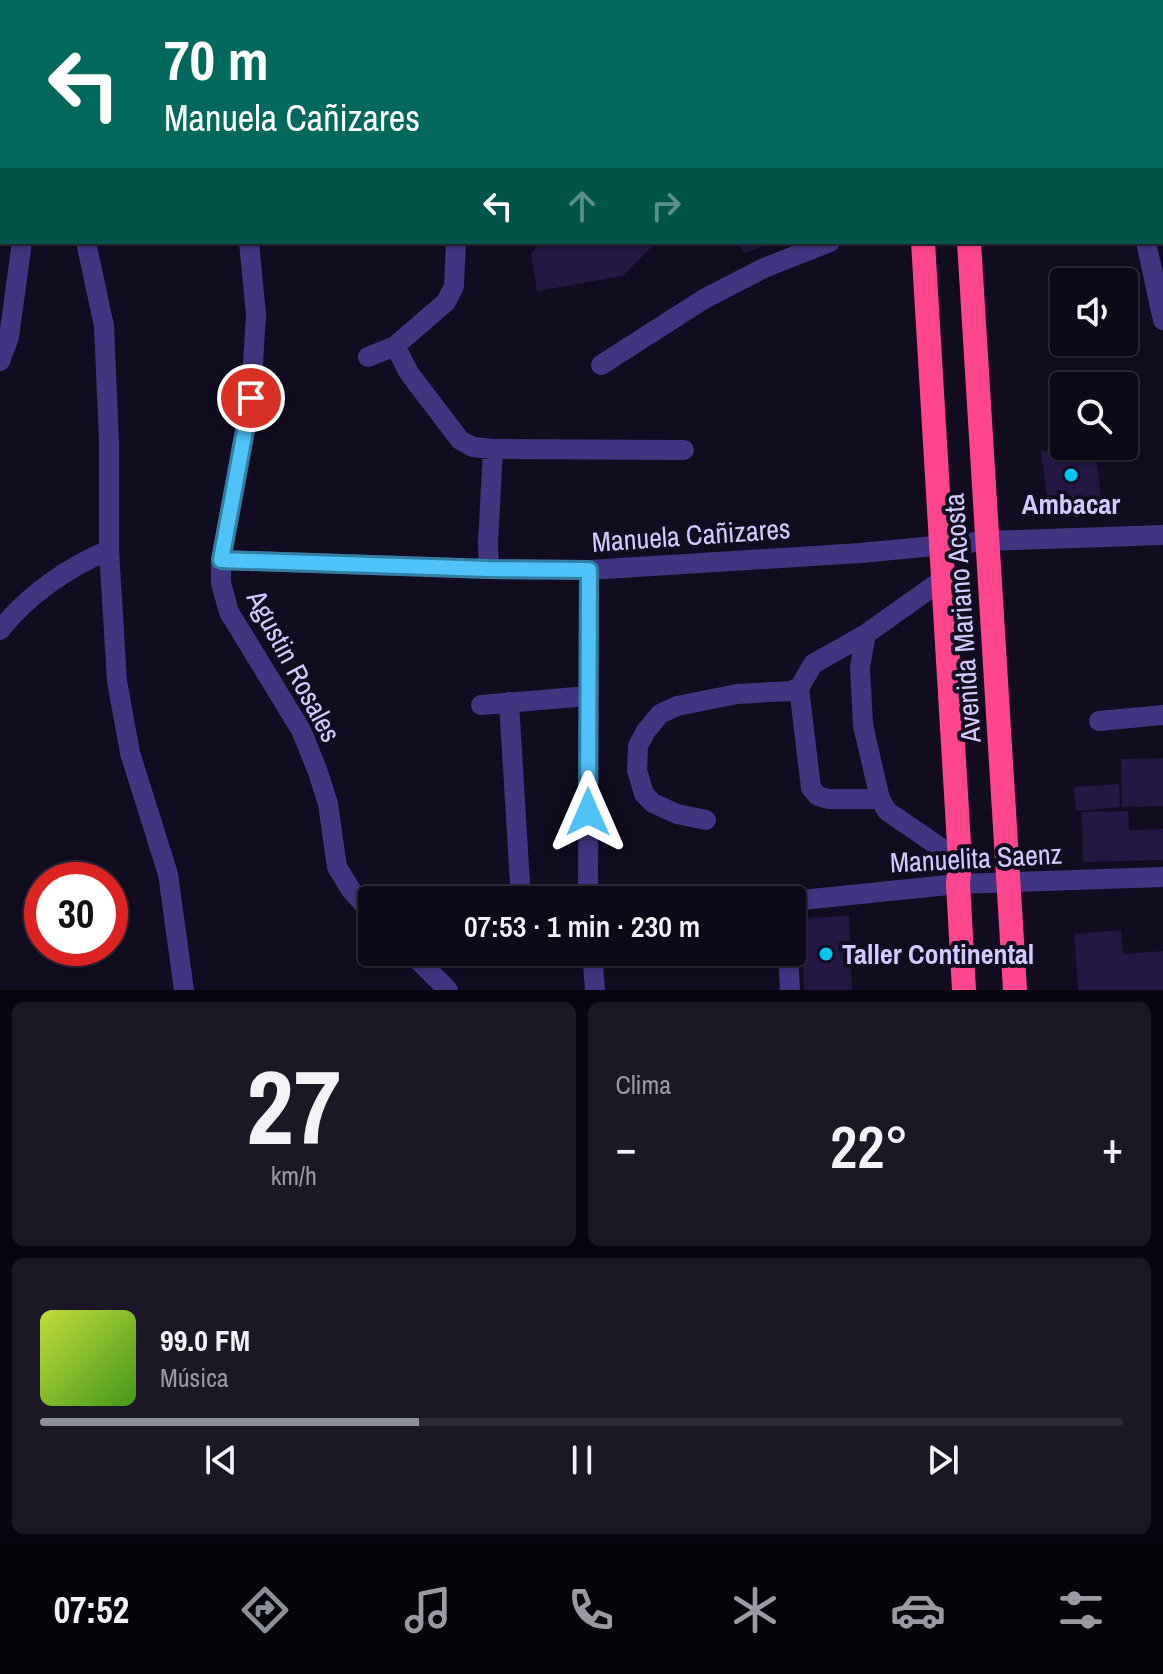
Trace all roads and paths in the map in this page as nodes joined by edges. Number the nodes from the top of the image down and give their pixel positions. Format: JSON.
{"nodes":[{"id":1,"x":22,"y":244,"type":"edge"},
{"id":2,"x":86,"y":244,"type":"edge"},
{"id":3,"x":249,"y":244,"type":"edge"},
{"id":4,"x":456,"y":244,"type":"edge"},
{"id":5,"x":825,"y":244,"type":"edge"},
{"id":6,"x":923,"y":244,"type":"edge"},
{"id":7,"x":969,"y":244,"type":"edge"},
{"id":8,"x":1146,"y":244,"type":"edge"},
{"id":9,"x":1163,"y":320,"type":"edge"},
{"id":10,"x":395,"y":346,"type":"junction"},
{"id":11,"x":368,"y":357,"type":"dead end"},
{"id":12,"x":0,"y":361,"type":"edge"},
{"id":13,"x":601,"y":365,"type":"dead end"},
{"id":14,"x":493,"y":449,"type":"junction"},
{"id":15,"x":684,"y":450,"type":"dead end"},
{"id":16,"x":1163,"y":535,"type":"edge"},
{"id":17,"x":987,"y":541,"type":"junction"},
{"id":18,"x":940,"y":544,"type":"junction"},
{"id":19,"x":109,"y":550,"type":"junction"},
{"id":20,"x":221,"y":560,"type":"junction"},
{"id":21,"x":489,"y":569,"type":"junction"},
{"id":22,"x":589,"y":570,"type":"junction"},
{"id":23,"x":942,"y":580,"type":"junction"},
{"id":24,"x":0,"y":630,"type":"edge"},
{"id":25,"x":866,"y":634,"type":"junction"},
{"id":26,"x":799,"y":688,"type":"junction"},
{"id":27,"x":588,"y":696,"type":"junction"},
{"id":28,"x":509,"y":702,"type":"junction"},
{"id":29,"x":481,"y":705,"type":"dead end"},
{"id":30,"x":1163,"y":715,"type":"edge"},
{"id":31,"x":1099,"y":721,"type":"dead end"},
{"id":32,"x":880,"y":799,"type":"junction"},
{"id":33,"x":706,"y":820,"type":"dead end"},
{"id":34,"x":959,"y":872,"type":"junction"},
{"id":35,"x":1163,"y":877,"type":"edge"},
{"id":36,"x":1009,"y":882,"type":"junction"},
{"id":37,"x":520,"y":886,"type":"edge"},
{"id":38,"x":588,"y":886,"type":"edge"},
{"id":39,"x":358,"y":898,"type":"edge"},
{"id":40,"x":806,"y":899,"type":"edge"},
{"id":41,"x":424,"y":966,"type":"edge"},
{"id":42,"x":593,"y":966,"type":"edge"},
{"id":43,"x":789,"y":966,"type":"edge"},
{"id":44,"x":184,"y":990,"type":"edge"},
{"id":45,"x":448,"y":990,"type":"edge"},
{"id":46,"x":595,"y":990,"type":"edge"},
{"id":47,"x":790,"y":990,"type":"edge"},
{"id":48,"x":964,"y":990,"type":"edge"},
{"id":49,"x":1015,"y":990,"type":"edge"}],
"edges":[{"from":1,"to":12,"type":"street"},
{"from":2,"to":19,"type":"street"},
{"from":3,"to":20,"type":"street","name":"Agustin Rosales"},
{"from":4,"to":10,"type":"street"},
{"from":5,"to":13,"type":"street"},
{"from":6,"to":18,"type":"highway","name":"Avenida Mariano Acosta"},
{"from":7,"to":17,"type":"highway","name":"Avenida Mariano Acosta"},
{"from":8,"to":9,"type":"street"},
{"from":10,"to":11,"type":"street"},
{"from":10,"to":14,"type":"street"},
{"from":14,"to":15,"type":"street"},
{"from":14,"to":21,"type":"street"},
{"from":16,"to":17,"type":"street","name":"Manuela Cañizares"},
{"from":17,"to":18,"type":"street","name":"Manuela Cañizares"},
{"from":17,"to":36,"type":"highway","name":"Avenida Mariano Acosta"},
{"from":18,"to":22,"type":"street","name":"Manuela Cañizares"},
{"from":18,"to":23,"type":"highway","name":"Avenida Mariano Acosta"},
{"from":19,"to":24,"type":"street"},
{"from":19,"to":44,"type":"street"},
{"from":20,"to":21,"type":"street","name":"Manuela Cañizares"},
{"from":20,"to":39,"type":"street","name":"Agustin Rosales"},
{"from":21,"to":22,"type":"street","name":"Manuela Cañizares"},
{"from":22,"to":27,"type":"street"},
{"from":23,"to":25,"type":"street"},
{"from":23,"to":34,"type":"highway","name":"Avenida Mariano Acosta"},
{"from":25,"to":26,"type":"street"},
{"from":25,"to":32,"type":"street"},
{"from":26,"to":32,"type":"street"},
{"from":26,"to":33,"type":"street"},
{"from":27,"to":28,"type":"street"},
{"from":27,"to":38,"type":"street"},
{"from":28,"to":29,"type":"street"},
{"from":28,"to":37,"type":"street"},
{"from":30,"to":31,"type":"street"},
{"from":32,"to":34,"type":"street"},
{"from":34,"to":36,"type":"street","name":"Manuelita Saenz"},
{"from":34,"to":40,"type":"street","name":"Manuelita Saenz"},
{"from":34,"to":48,"type":"highway","name":"Avenida Mariano Acosta"},
{"from":35,"to":36,"type":"street","name":"Manuelita Saenz"},
{"from":36,"to":49,"type":"highway","name":"Avenida Mariano Acosta"},
{"from":41,"to":45,"type":"street"},
{"from":42,"to":46,"type":"street"},
{"from":43,"to":47,"type":"street"}]}
